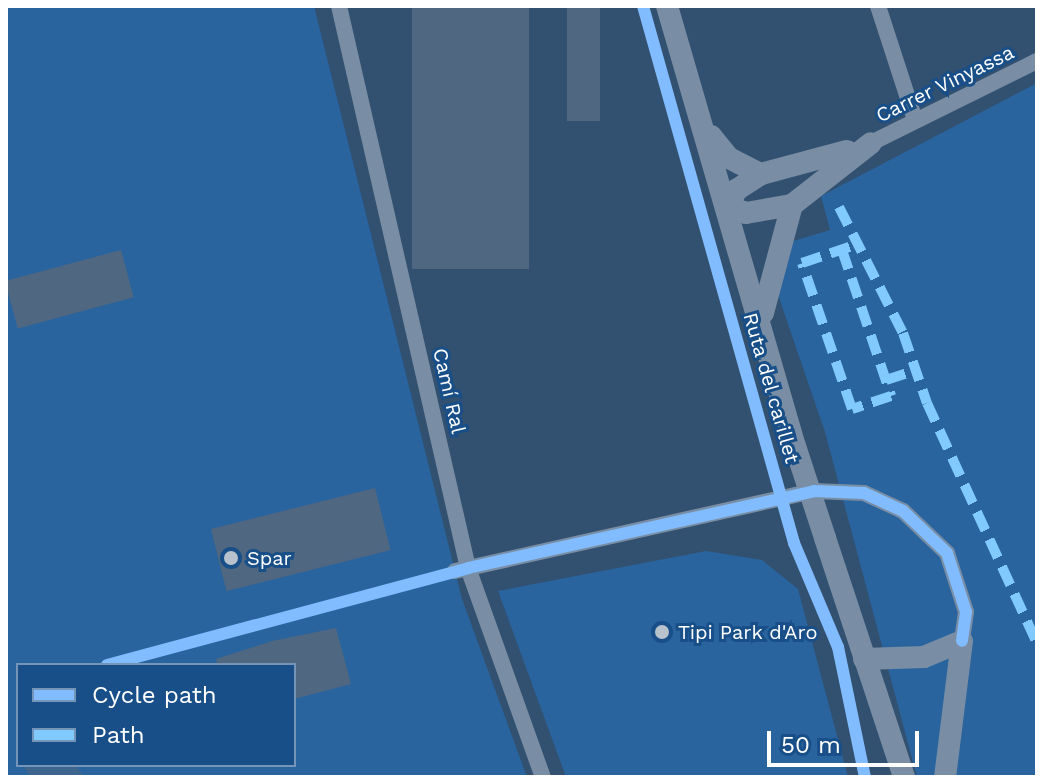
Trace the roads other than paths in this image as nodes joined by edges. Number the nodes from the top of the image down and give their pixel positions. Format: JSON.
{"nodes":[{"id":1,"x":339,"y":6,"type":"edge"},
{"id":2,"x":667,"y":6,"type":"edge"},
{"id":3,"x":878,"y":6,"type":"edge"},
{"id":4,"x":1037,"y":61,"type":"edge"},
{"id":5,"x":915,"y":120,"type":"junction"},
{"id":6,"x":705,"y":128,"type":"junction"},
{"id":7,"x":871,"y":143,"type":"junction"},
{"id":8,"x":761,"y":174,"type":"junction"},
{"id":9,"x":792,"y":205,"type":"junction"},
{"id":10,"x":729,"y":207,"type":"junction"},
{"id":11,"x":762,"y":322,"type":"junction"},
{"id":12,"x":462,"y":569,"type":"junction"},
{"id":13,"x":962,"y":641,"type":"junction"},
{"id":14,"x":864,"y":659,"type":"junction"},
{"id":15,"x":543,"y":777,"type":"edge"},
{"id":16,"x":904,"y":777,"type":"edge"},
{"id":17,"x":945,"y":777,"type":"edge"}],
"edges":[{"from":1,"to":12,"type":"street","name":"Camí Ral"},
{"from":2,"to":6,"type":"street"},
{"from":3,"to":5,"type":"street"},
{"from":4,"to":5,"type":"street","name":"Carrer Vinyassa"},
{"from":5,"to":7,"type":"street","name":"Carrer Vinyassa"},
{"from":6,"to":8,"type":"street"},
{"from":6,"to":10,"type":"street"},
{"from":7,"to":8,"type":"street"},
{"from":7,"to":9,"type":"street"},
{"from":8,"to":10,"type":"street"},
{"from":9,"to":10,"type":"street"},
{"from":9,"to":11,"type":"street"},
{"from":10,"to":11,"type":"street"},
{"from":11,"to":14,"type":"street","bridge":true},
{"from":12,"to":13,"type":"street"},
{"from":12,"to":15,"type":"street","name":"Camí Ral"},
{"from":13,"to":14,"type":"street"},
{"from":13,"to":17,"type":"street"},
{"from":14,"to":16,"type":"street"}]}
